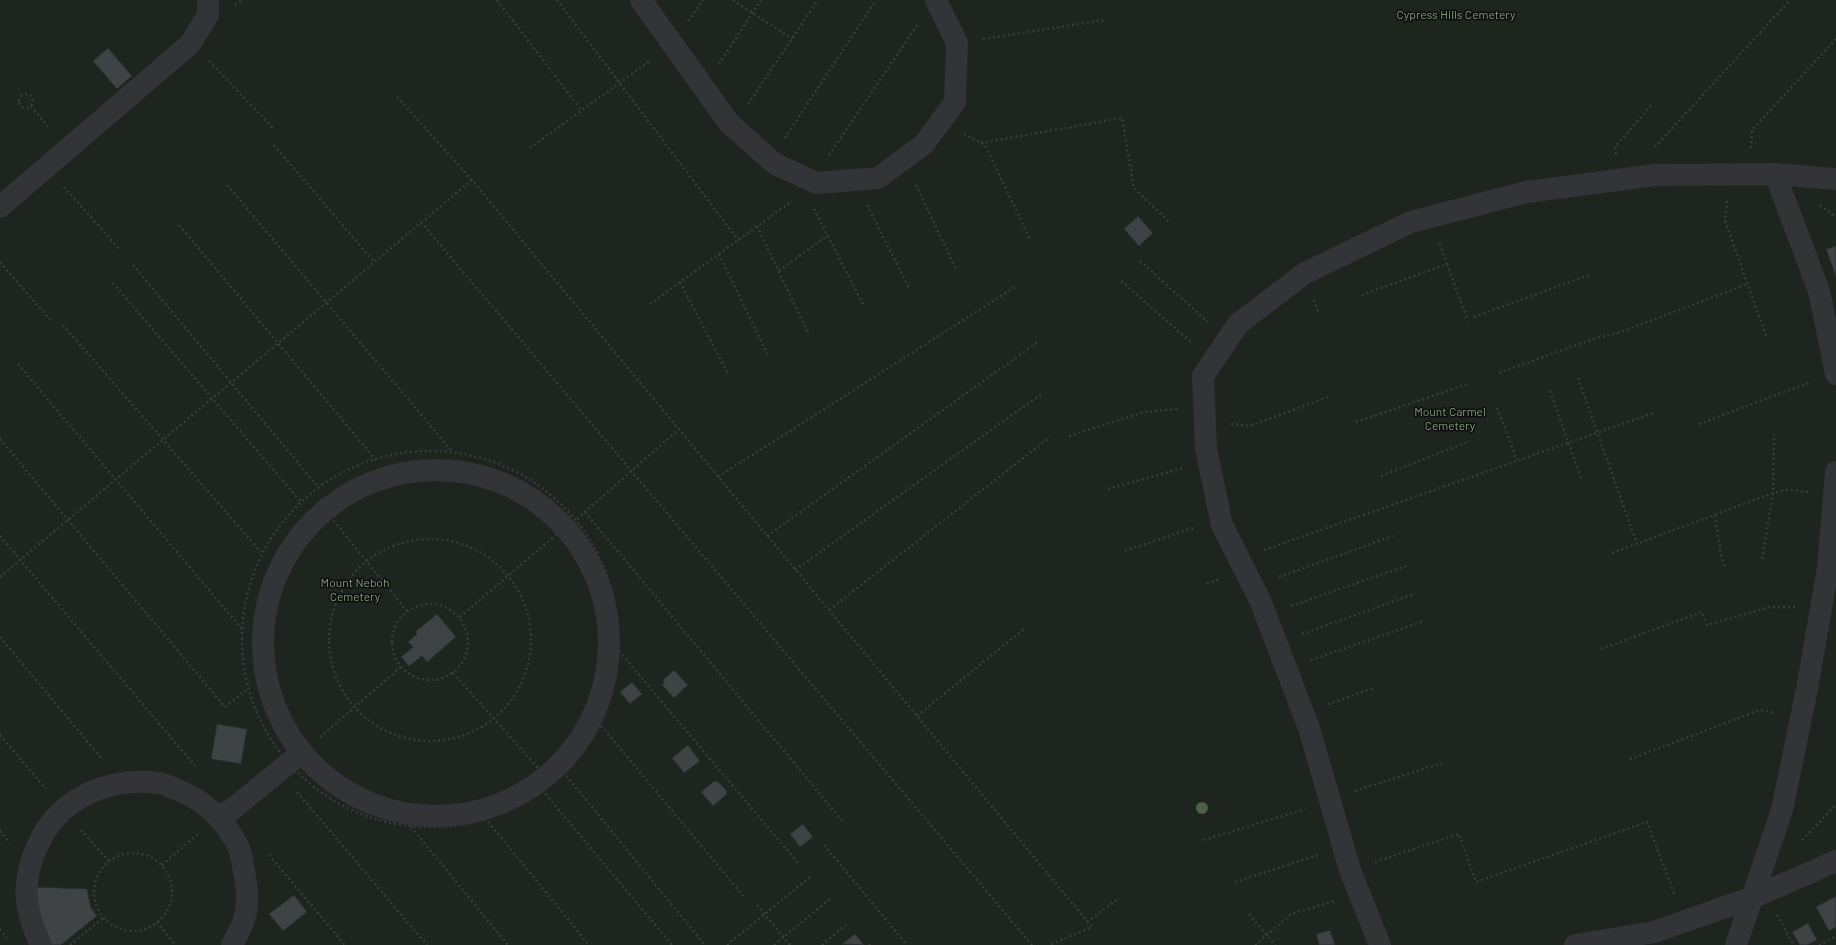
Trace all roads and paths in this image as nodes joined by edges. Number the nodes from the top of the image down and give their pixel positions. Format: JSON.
{"nodes":[{"id":1,"x":208,"y":0,"type":"edge"},
{"id":2,"x":497,"y":0,"type":"edge"},
{"id":3,"x":557,"y":0,"type":"edge"},
{"id":4,"x":641,"y":0,"type":"edge"},
{"id":5,"x":733,"y":0,"type":"edge"},
{"id":6,"x":761,"y":0,"type":"edge"},
{"id":7,"x":818,"y":0,"type":"edge"},
{"id":8,"x":876,"y":0,"type":"edge"},
{"id":9,"x":936,"y":0,"type":"edge"},
{"id":10,"x":1790,"y":0,"type":"edge"},
{"id":11,"x":753,"y":13,"type":"junction"},
{"id":12,"x":921,"y":19,"type":"dead end"},
{"id":13,"x":1105,"y":20,"type":"dead end"},
{"id":14,"x":792,"y":39,"type":"junction"},
{"id":15,"x":1836,"y":39,"type":"edge"},
{"id":16,"x":191,"y":42,"type":"junction"},
{"id":17,"x":957,"y":43,"type":"junction"},
{"id":18,"x":673,"y":44,"type":"junction"},
{"id":19,"x":620,"y":83,"type":"junction"},
{"id":20,"x":704,"y":87,"type":"junction"},
{"id":21,"x":397,"y":97,"type":"dead end"},
{"id":22,"x":33,"y":99,"type":"joint"},
{"id":23,"x":1653,"y":102,"type":"dead end"},
{"id":24,"x":582,"y":111,"type":"junction"},
{"id":25,"x":941,"y":121,"type":"junction"},
{"id":26,"x":734,"y":127,"type":"junction"},
{"id":27,"x":274,"y":129,"type":"dead end"},
{"id":28,"x":981,"y":143,"type":"junction"},
{"id":29,"x":274,"y":145,"type":"dead end"},
{"id":30,"x":530,"y":148,"type":"dead end"},
{"id":31,"x":1652,"y":150,"type":"dead end"},
{"id":32,"x":903,"y":159,"type":"junction"},
{"id":33,"x":770,"y":160,"type":"junction"},
{"id":34,"x":1729,"y":174,"type":"junction"},
{"id":35,"x":1775,"y":174,"type":"junction"},
{"id":36,"x":1751,"y":175,"type":"junction"},
{"id":37,"x":1836,"y":179,"type":"edge"},
{"id":38,"x":472,"y":180,"type":"junction"},
{"id":39,"x":855,"y":180,"type":"junction"},
{"id":40,"x":1617,"y":180,"type":"junction"},
{"id":41,"x":62,"y":185,"type":"dead end"},
{"id":42,"x":227,"y":185,"type":"dead end"},
{"id":43,"x":811,"y":185,"type":"junction"},
{"id":44,"x":0,"y":206,"type":"edge"},
{"id":45,"x":1430,"y":217,"type":"junction"},
{"id":46,"x":421,"y":222,"type":"junction"},
{"id":47,"x":1170,"y":223,"type":"dead end"},
{"id":48,"x":179,"y":226,"type":"dead end"},
{"id":49,"x":757,"y":226,"type":"junction"},
{"id":50,"x":828,"y":235,"type":"junction"},
{"id":51,"x":1030,"y":239,"type":"dead end"},
{"id":52,"x":738,"y":240,"type":"junction"},
{"id":53,"x":120,"y":250,"type":"dead end"},
{"id":54,"x":719,"y":254,"type":"junction"},
{"id":55,"x":1140,"y":261,"type":"dead end"},
{"id":56,"x":0,"y":262,"type":"edge"},
{"id":57,"x":374,"y":262,"type":"junction"},
{"id":58,"x":1447,"y":264,"type":"junction"},
{"id":59,"x":133,"y":265,"type":"dead end"},
{"id":60,"x":956,"y":269,"type":"dead end"},
{"id":61,"x":779,"y":271,"type":"junction"},
{"id":62,"x":1589,"y":275,"type":"dead end"},
{"id":63,"x":1121,"y":281,"type":"dead end"},
{"id":64,"x":680,"y":282,"type":"junction"},
{"id":65,"x":113,"y":283,"type":"dead end"},
{"id":66,"x":1748,"y":284,"type":"junction"},
{"id":67,"x":1015,"y":287,"type":"dead end"},
{"id":68,"x":909,"y":288,"type":"dead end"},
{"id":69,"x":1362,"y":295,"type":"dead end"},
{"id":70,"x":326,"y":302,"type":"junction"},
{"id":71,"x":650,"y":304,"type":"dead end"},
{"id":72,"x":864,"y":306,"type":"dead end"},
{"id":73,"x":1474,"y":317,"type":"dead end"},
{"id":74,"x":51,"y":321,"type":"dead end"},
{"id":75,"x":1468,"y":321,"type":"dead end"},
{"id":76,"x":63,"y":325,"type":"dead end"},
{"id":77,"x":809,"y":335,"type":"dead end"},
{"id":78,"x":1767,"y":338,"type":"dead end"},
{"id":79,"x":1228,"y":340,"type":"junction"},
{"id":80,"x":1038,"y":342,"type":"dead end"},
{"id":81,"x":278,"y":343,"type":"junction"},
{"id":82,"x":769,"y":357,"type":"dead end"},
{"id":83,"x":1213,"y":361,"type":"junction"},
{"id":84,"x":18,"y":364,"type":"dead end"},
{"id":85,"x":1499,"y":373,"type":"dead end"},
{"id":86,"x":728,"y":374,"type":"dead end"},
{"id":87,"x":1578,"y":378,"type":"dead end"},
{"id":88,"x":1827,"y":378,"type":"edge"},
{"id":89,"x":231,"y":383,"type":"junction"},
{"id":90,"x":1468,"y":384,"type":"dead end"},
{"id":91,"x":1550,"y":392,"type":"dead end"},
{"id":92,"x":1043,"y":393,"type":"dead end"},
{"id":93,"x":1331,"y":396,"type":"dead end"},
{"id":94,"x":212,"y":399,"type":"junction"},
{"id":95,"x":1497,"y":408,"type":"dead end"},
{"id":96,"x":1174,"y":409,"type":"dead end"},
{"id":97,"x":1653,"y":413,"type":"dead end"},
{"id":98,"x":1356,"y":422,"type":"dead end"},
{"id":99,"x":1205,"y":423,"type":"junction"},
{"id":100,"x":1700,"y":424,"type":"dead end"},
{"id":101,"x":679,"y":429,"type":"junction"},
{"id":102,"x":1597,"y":432,"type":"junction"},
{"id":103,"x":1774,"y":434,"type":"dead end"},
{"id":104,"x":1050,"y":436,"type":"dead end"},
{"id":105,"x":1069,"y":436,"type":"dead end"},
{"id":106,"x":0,"y":439,"type":"edge"},
{"id":107,"x":163,"y":440,"type":"junction"},
{"id":108,"x":1470,"y":441,"type":"dead end"},
{"id":109,"x":1569,"y":442,"type":"junction"},
{"id":110,"x":451,"y":450,"type":"junction"},
{"id":111,"x":376,"y":460,"type":"junction"},
{"id":112,"x":1517,"y":460,"type":"junction"},
{"id":113,"x":1208,"y":461,"type":"junction"},
{"id":114,"x":631,"y":470,"type":"junction"},
{"id":115,"x":1381,"y":476,"type":"dead end"},
{"id":116,"x":718,"y":477,"type":"junction"},
{"id":117,"x":116,"y":480,"type":"junction"},
{"id":118,"x":1582,"y":481,"type":"dead end"},
{"id":119,"x":1835,"y":483,"type":"edge"},
{"id":120,"x":319,"y":488,"type":"junction"},
{"id":121,"x":1108,"y":490,"type":"dead end"},
{"id":122,"x":1773,"y":493,"type":"junction"},
{"id":123,"x":301,"y":502,"type":"junction"},
{"id":124,"x":324,"y":509,"type":"junction"},
{"id":125,"x":585,"y":512,"type":"junction"},
{"id":126,"x":1715,"y":515,"type":"junction"},
{"id":127,"x":1221,"y":518,"type":"junction"},
{"id":128,"x":68,"y":520,"type":"junction"},
{"id":129,"x":571,"y":523,"type":"junction"},
{"id":130,"x":0,"y":536,"type":"edge"},
{"id":131,"x":767,"y":536,"type":"junction"},
{"id":132,"x":1393,"y":536,"type":"dead end"},
{"id":133,"x":1637,"y":544,"type":"junction"},
{"id":134,"x":1124,"y":551,"type":"dead end"},
{"id":135,"x":261,"y":552,"type":"junction"},
{"id":136,"x":1612,"y":553,"type":"dead end"},
{"id":137,"x":1239,"y":558,"type":"junction"},
{"id":138,"x":1762,"y":559,"type":"dead end"},
{"id":139,"x":21,"y":560,"type":"junction"},
{"id":140,"x":367,"y":562,"type":"junction"},
{"id":141,"x":1406,"y":566,"type":"dead end"},
{"id":142,"x":1725,"y":568,"type":"dead end"},
{"id":143,"x":795,"y":570,"type":"junction"},
{"id":144,"x":509,"y":575,"type":"junction"},
{"id":145,"x":0,"y":577,"type":"edge"},
{"id":146,"x":1254,"y":586,"type":"junction"},
{"id":147,"x":1414,"y":594,"type":"dead end"},
{"id":148,"x":1821,"y":608,"type":"junction"},
{"id":149,"x":829,"y":610,"type":"junction"},
{"id":150,"x":407,"y":611,"type":"junction"},
{"id":151,"x":1266,"y":615,"type":"junction"},
{"id":152,"x":460,"y":617,"type":"junction"},
{"id":153,"x":1424,"y":621,"type":"dead end"},
{"id":154,"x":242,"y":629,"type":"junction"},
{"id":155,"x":1024,"y":629,"type":"dead end"},
{"id":156,"x":0,"y":637,"type":"edge"},
{"id":157,"x":1277,"y":643,"type":"junction"},
{"id":158,"x":1601,"y":649,"type":"dead end"},
{"id":159,"x":619,"y":651,"type":"junction"},
{"id":160,"x":401,"y":667,"type":"junction"},
{"id":161,"x":1286,"y":668,"type":"junction"},
{"id":162,"x":453,"y":673,"type":"junction"},
{"id":163,"x":248,"y":688,"type":"junction"},
{"id":164,"x":1374,"y":688,"type":"dead end"},
{"id":165,"x":354,"y":707,"type":"junction"},
{"id":166,"x":1303,"y":713,"type":"junction"},
{"id":167,"x":917,"y":716,"type":"junction"},
{"id":168,"x":1801,"y":717,"type":"junction"},
{"id":169,"x":495,"y":719,"type":"junction"},
{"id":170,"x":598,"y":722,"type":"junction"},
{"id":171,"x":0,"y":735,"type":"edge"},
{"id":172,"x":294,"y":759,"type":"junction"},
{"id":173,"x":1630,"y":760,"type":"dead end"},
{"id":174,"x":104,"y":762,"type":"dead end"},
{"id":175,"x":1442,"y":763,"type":"dead end"},
{"id":176,"x":200,"y":772,"type":"dead end"},
{"id":177,"x":551,"y":780,"type":"junction"},
{"id":178,"x":294,"y":788,"type":"dead end"},
{"id":179,"x":1330,"y":800,"type":"junction"},
{"id":180,"x":57,"y":802,"type":"junction"},
{"id":181,"x":218,"y":816,"type":"junction"},
{"id":182,"x":486,"y":818,"type":"junction"},
{"id":183,"x":844,"y":823,"type":"dead end"},
{"id":184,"x":411,"y":827,"type":"junction"},
{"id":185,"x":0,"y":830,"type":"edge"},
{"id":186,"x":1204,"y":840,"type":"dead end"},
{"id":187,"x":824,"y":845,"type":"dead end"},
{"id":188,"x":1343,"y":847,"type":"junction"},
{"id":189,"x":14,"y":848,"type":"dead end"},
{"id":190,"x":266,"y":851,"type":"dead end"},
{"id":191,"x":109,"y":861,"type":"junction"},
{"id":192,"x":1836,"y":861,"type":"edge"},
{"id":193,"x":798,"y":863,"type":"dead end"},
{"id":194,"x":162,"y":865,"type":"junction"},
{"id":195,"x":1350,"y":870,"type":"junction"},
{"id":196,"x":810,"y":877,"type":"dead end"},
{"id":197,"x":1235,"y":882,"type":"dead end"},
{"id":198,"x":1359,"y":894,"type":"junction"},
{"id":199,"x":1759,"y":894,"type":"junction"},
{"id":200,"x":744,"y":897,"type":"dead end"},
{"id":201,"x":830,"y":899,"type":"dead end"},
{"id":202,"x":1118,"y":899,"type":"dead end"},
{"id":203,"x":757,"y":905,"type":"dead end"},
{"id":204,"x":765,"y":914,"type":"junction"},
{"id":205,"x":1249,"y":914,"type":"dead end"},
{"id":206,"x":103,"y":918,"type":"junction"},
{"id":207,"x":1685,"y":921,"type":"junction"},
{"id":208,"x":157,"y":922,"type":"junction"},
{"id":209,"x":848,"y":922,"type":"dead end"},
{"id":210,"x":1087,"y":922,"type":"junction"},
{"id":211,"x":3,"y":933,"type":"dead end"},
{"id":212,"x":1267,"y":935,"type":"junction"},
{"id":213,"x":0,"y":936,"type":"edge"},
{"id":214,"x":1836,"y":936,"type":"edge"},
{"id":215,"x":784,"y":937,"type":"junction"},
{"id":216,"x":41,"y":945,"type":"edge"},
{"id":217,"x":70,"y":945,"type":"edge"},
{"id":218,"x":175,"y":945,"type":"edge"},
{"id":219,"x":232,"y":945,"type":"edge"},
{"id":220,"x":345,"y":945,"type":"edge"},
{"id":221,"x":427,"y":945,"type":"edge"},
{"id":222,"x":508,"y":945,"type":"edge"},
{"id":223,"x":589,"y":945,"type":"edge"},
{"id":224,"x":672,"y":945,"type":"edge"},
{"id":225,"x":705,"y":945,"type":"edge"},
{"id":226,"x":727,"y":945,"type":"edge"},
{"id":227,"x":774,"y":945,"type":"edge"},
{"id":228,"x":790,"y":945,"type":"edge"},
{"id":229,"x":822,"y":945,"type":"edge"},
{"id":230,"x":907,"y":945,"type":"edge"},
{"id":231,"x":1032,"y":945,"type":"edge"},
{"id":232,"x":1049,"y":945,"type":"edge"},
{"id":233,"x":1255,"y":945,"type":"edge"},
{"id":234,"x":1275,"y":945,"type":"edge"},
{"id":235,"x":1380,"y":945,"type":"edge"},
{"id":236,"x":1383,"y":945,"type":"edge"},
{"id":237,"x":1575,"y":945,"type":"edge"},
{"id":238,"x":1736,"y":945,"type":"edge"},
{"id":239,"x":1794,"y":945,"type":"edge"},
{"id":240,"x":1819,"y":945,"type":"edge"}],
"edges":[{"from":1,"to":16,"type":"lane"},
{"from":2,"to":24,"type":"path"},
{"from":3,"to":19,"type":"path"},
{"from":4,"to":18,"type":"lane"},
{"from":5,"to":11,"type":"path"},
{"from":6,"to":11,"type":"path"},
{"from":7,"to":14,"type":"path"},
{"from":8,"to":33,"type":"path"},
{"from":9,"to":17,"type":"lane"},
{"from":10,"to":31,"type":"path"},
{"from":11,"to":14,"type":"path"},
{"from":11,"to":20,"type":"path"},
{"from":12,"to":43,"type":"path"},
{"from":13,"to":17,"type":"path"},
{"from":14,"to":26,"type":"path"},
{"from":15,"to":36,"type":"path"},
{"from":16,"to":27,"type":"path"},
{"from":16,"to":44,"type":"lane"},
{"from":17,"to":25,"type":"lane"},
{"from":18,"to":19,"type":"path"},
{"from":18,"to":20,"type":"lane"},
{"from":19,"to":24,"type":"path"},
{"from":19,"to":52,"type":"path"},
{"from":20,"to":26,"type":"lane"},
{"from":21,"to":38,"type":"path"},
{"from":22,"to":22,"type":"path"},
{"from":23,"to":40,"type":"path"},
{"from":24,"to":30,"type":"path"},
{"from":25,"to":28,"type":"path"},
{"from":25,"to":32,"type":"lane"},
{"from":26,"to":33,"type":"lane"},
{"from":28,"to":47,"type":"path"},
{"from":28,"to":51,"type":"path"},
{"from":29,"to":57,"type":"path"},
{"from":32,"to":39,"type":"lane"},
{"from":32,"to":60,"type":"path"},
{"from":33,"to":43,"type":"lane"},
{"from":34,"to":36,"type":"lane"},
{"from":34,"to":40,"type":"lane"},
{"from":34,"to":66,"type":"path"},
{"from":35,"to":36,"type":"lane"},
{"from":35,"to":37,"type":"lane"},
{"from":35,"to":88,"type":"lane"},
{"from":38,"to":46,"type":"path"},
{"from":38,"to":101,"type":"path"},
{"from":39,"to":43,"type":"lane"},
{"from":39,"to":68,"type":"path"},
{"from":40,"to":45,"type":"lane"},
{"from":41,"to":53,"type":"path"},
{"from":42,"to":70,"type":"path"},
{"from":43,"to":49,"type":"path"},
{"from":43,"to":50,"type":"path"},
{"from":45,"to":58,"type":"path"},
{"from":45,"to":79,"type":"lane"},
{"from":46,"to":57,"type":"path"},
{"from":46,"to":114,"type":"path"},
{"from":48,"to":81,"type":"path"},
{"from":49,"to":52,"type":"path"},
{"from":49,"to":61,"type":"path"},
{"from":50,"to":61,"type":"path"},
{"from":50,"to":72,"type":"path"},
{"from":52,"to":54,"type":"path"},
{"from":54,"to":64,"type":"path"},
{"from":54,"to":82,"type":"path"},
{"from":55,"to":79,"type":"path"},
{"from":56,"to":74,"type":"path"},
{"from":57,"to":70,"type":"path"},
{"from":58,"to":69,"type":"path"},
{"from":58,"to":75,"type":"path"},
{"from":59,"to":89,"type":"path"},
{"from":61,"to":77,"type":"path"},
{"from":62,"to":73,"type":"path"},
{"from":63,"to":83,"type":"path"},
{"from":64,"to":71,"type":"path"},
{"from":64,"to":86,"type":"path"},
{"from":65,"to":94,"type":"path"},
{"from":66,"to":78,"type":"path"},
{"from":66,"to":85,"type":"path"},
{"from":67,"to":116,"type":"path"},
{"from":70,"to":81,"type":"path"},
{"from":70,"to":110,"type":"path"},
{"from":76,"to":107,"type":"path"},
{"from":79,"to":83,"type":"lane"},
{"from":80,"to":131,"type":"path"},
{"from":81,"to":89,"type":"path"},
{"from":81,"to":111,"type":"path"},
{"from":83,"to":99,"type":"lane"},
{"from":84,"to":117,"type":"path"},
{"from":87,"to":102,"type":"path"},
{"from":88,"to":100,"type":"path"},
{"from":89,"to":94,"type":"path"},
{"from":89,"to":120,"type":"path"},
{"from":90,"to":98,"type":"path"},
{"from":91,"to":109,"type":"path"},
{"from":92,"to":143,"type":"path"},
{"from":93,"to":99,"type":"path"},
{"from":94,"to":107,"type":"path"},
{"from":94,"to":123,"type":"path"},
{"from":95,"to":112,"type":"path"},
{"from":96,"to":105,"type":"path"},
{"from":97,"to":102,"type":"path"},
{"from":99,"to":113,"type":"lane"},
{"from":101,"to":114,"type":"path"},
{"from":101,"to":116,"type":"path"},
{"from":102,"to":109,"type":"path"},
{"from":102,"to":133,"type":"path"},
{"from":103,"to":122,"type":"path"},
{"from":104,"to":149,"type":"path"},
{"from":106,"to":128,"type":"path"},
{"from":107,"to":117,"type":"path"},
{"from":107,"to":135,"type":"path"},
{"from":108,"to":115,"type":"path"},
{"from":109,"to":112,"type":"path"},
{"from":109,"to":118,"type":"path"},
{"from":110,"to":111,"type":"path"},
{"from":110,"to":129,"type":"path"},
{"from":111,"to":120,"type":"path"},
{"from":112,"to":137,"type":"path"},
{"from":113,"to":121,"type":"path"},
{"from":113,"to":127,"type":"lane"},
{"from":114,"to":125,"type":"path"},
{"from":114,"to":231,"type":"path"},
{"from":116,"to":131,"type":"path"},
{"from":117,"to":128,"type":"path"},
{"from":117,"to":154,"type":"path"},
{"from":119,"to":122,"type":"path"},
{"from":119,"to":148,"type":"lane"},
{"from":120,"to":123,"type":"path"},
{"from":122,"to":126,"type":"path"},
{"from":122,"to":138,"type":"path"},
{"from":123,"to":135,"type":"path"},
{"from":124,"to":129,"type":"lane"},
{"from":124,"to":140,"type":"path"},
{"from":124,"to":172,"type":"lane"},
{"from":125,"to":129,"type":"path"},
{"from":125,"to":183,"type":"path"},
{"from":126,"to":133,"type":"path"},
{"from":126,"to":142,"type":"path"},
{"from":127,"to":134,"type":"path"},
{"from":127,"to":137,"type":"lane"},
{"from":128,"to":139,"type":"path"},
{"from":128,"to":163,"type":"path"},
{"from":129,"to":144,"type":"path"},
{"from":129,"to":159,"type":"path"},
{"from":129,"to":177,"type":"lane"},
{"from":130,"to":139,"type":"path"},
{"from":131,"to":143,"type":"path"},
{"from":132,"to":146,"type":"path"},
{"from":133,"to":136,"type":"path"},
{"from":135,"to":154,"type":"path"},
{"from":137,"to":146,"type":"lane"},
{"from":139,"to":145,"type":"path"},
{"from":139,"to":176,"type":"path"},
{"from":140,"to":144,"type":"path"},
{"from":140,"to":150,"type":"path"},
{"from":140,"to":165,"type":"path"},
{"from":141,"to":151,"type":"path"},
{"from":143,"to":149,"type":"path"},
{"from":144,"to":152,"type":"path"},
{"from":144,"to":169,"type":"path"},
{"from":146,"to":151,"type":"lane"},
{"from":147,"to":157,"type":"path"},
{"from":148,"to":158,"type":"path"},
{"from":148,"to":168,"type":"lane"},
{"from":149,"to":167,"type":"path"},
{"from":150,"to":152,"type":"path"},
{"from":150,"to":160,"type":"path"},
{"from":151,"to":157,"type":"lane"},
{"from":152,"to":162,"type":"path"},
{"from":153,"to":161,"type":"path"},
{"from":154,"to":163,"type":"path"},
{"from":155,"to":167,"type":"path"},
{"from":156,"to":174,"type":"path"},
{"from":157,"to":161,"type":"lane"},
{"from":159,"to":170,"type":"path"},
{"from":159,"to":193,"type":"path"},
{"from":160,"to":162,"type":"path"},
{"from":160,"to":165,"type":"path"},
{"from":161,"to":166,"type":"lane"},
{"from":162,"to":169,"type":"path"},
{"from":163,"to":172,"type":"path"},
{"from":164,"to":166,"type":"path"},
{"from":165,"to":169,"type":"path"},
{"from":165,"to":172,"type":"path"},
{"from":166,"to":179,"type":"lane"},
{"from":167,"to":210,"type":"path"},
{"from":168,"to":173,"type":"path"},
{"from":168,"to":199,"type":"lane"},
{"from":169,"to":177,"type":"path"},
{"from":170,"to":177,"type":"path"},
{"from":170,"to":200,"type":"path"},
{"from":171,"to":180,"type":"path"},
{"from":172,"to":177,"type":"lane"},
{"from":172,"to":181,"type":"lane"},
{"from":172,"to":184,"type":"path"},
{"from":175,"to":179,"type":"path"},
{"from":177,"to":182,"type":"path"},
{"from":177,"to":224,"type":"path"},
{"from":177,"to":225,"type":"path"},
{"from":178,"to":221,"type":"path"},
{"from":179,"to":186,"type":"path"},
{"from":179,"to":188,"type":"lane"},
{"from":180,"to":181,"type":"lane"},
{"from":180,"to":191,"type":"path"},
{"from":180,"to":216,"type":"lane"},
{"from":181,"to":194,"type":"path"},
{"from":181,"to":219,"type":"lane"},
{"from":182,"to":184,"type":"path"},
{"from":182,"to":223,"type":"path"},
{"from":184,"to":222,"type":"path"},
{"from":185,"to":189,"type":"path"},
{"from":187,"to":230,"type":"path"},
{"from":188,"to":195,"type":"lane"},
{"from":188,"to":197,"type":"path"},
{"from":190,"to":220,"type":"path"},
{"from":191,"to":194,"type":"path"},
{"from":191,"to":206,"type":"path"},
{"from":192,"to":199,"type":"lane"},
{"from":194,"to":208,"type":"path"},
{"from":195,"to":198,"type":"lane"},
{"from":195,"to":207,"type":"path"},
{"from":196,"to":204,"type":"path"},
{"from":198,"to":212,"type":"path"},
{"from":198,"to":235,"type":"lane"},
{"from":199,"to":207,"type":"lane"},
{"from":199,"to":238,"type":"lane"},
{"from":199,"to":239,"type":"path"},
{"from":201,"to":215,"type":"path"},
{"from":202,"to":210,"type":"path"},
{"from":203,"to":204,"type":"path"},
{"from":204,"to":215,"type":"path"},
{"from":204,"to":226,"type":"path"},
{"from":205,"to":212,"type":"path"},
{"from":206,"to":208,"type":"path"},
{"from":206,"to":217,"type":"path"},
{"from":207,"to":237,"type":"lane"},
{"from":208,"to":218,"type":"path"},
{"from":209,"to":229,"type":"path"},
{"from":210,"to":232,"type":"path"},
{"from":211,"to":213,"type":"path"},
{"from":212,"to":233,"type":"path"},
{"from":212,"to":234,"type":"path"},
{"from":214,"to":240,"type":"path"},
{"from":215,"to":227,"type":"path"},
{"from":215,"to":228,"type":"path"},
{"from":235,"to":236,"type":"lane"}]}
